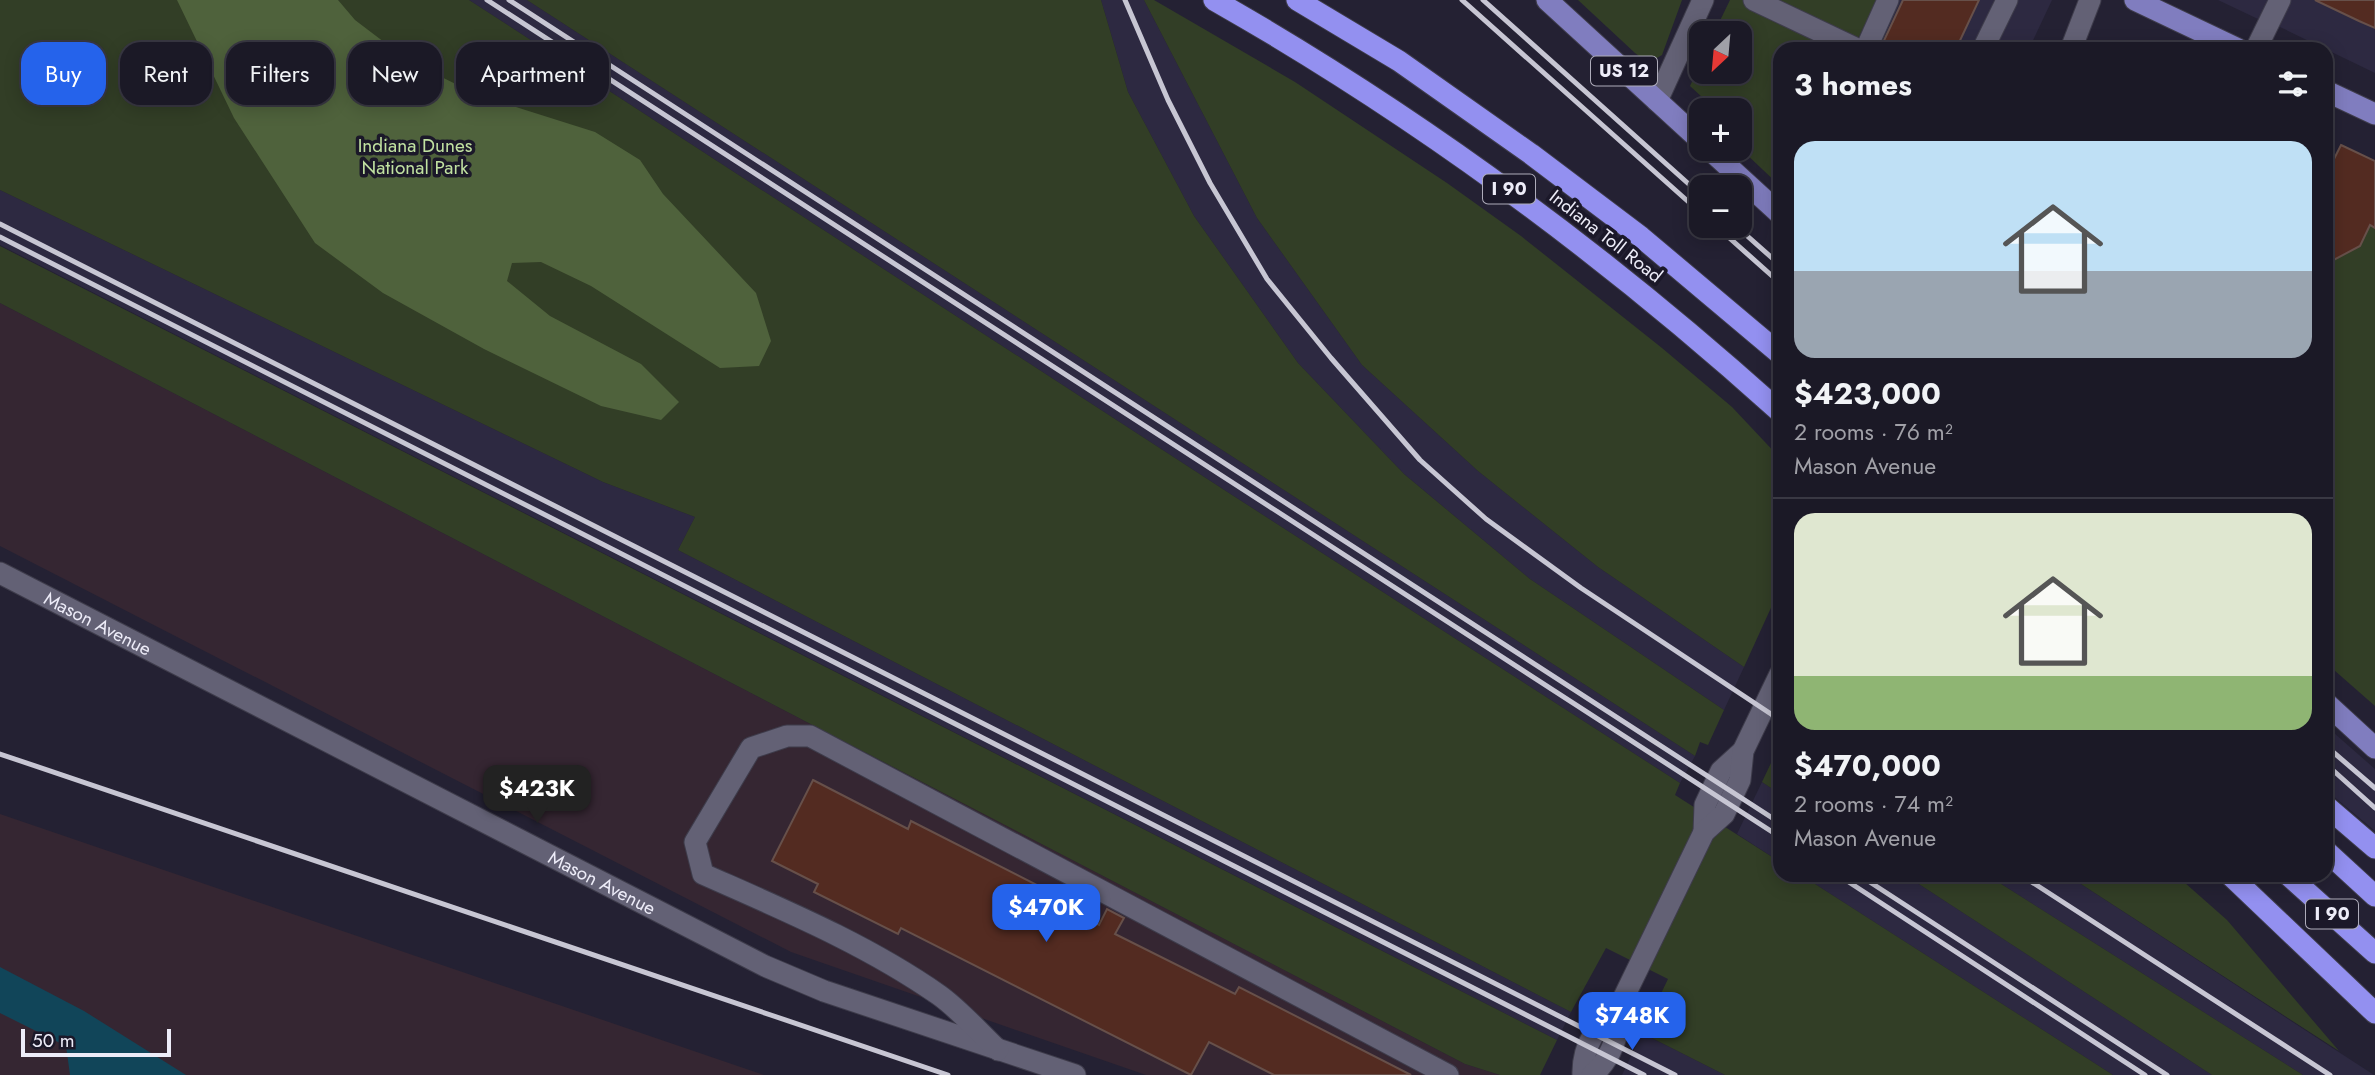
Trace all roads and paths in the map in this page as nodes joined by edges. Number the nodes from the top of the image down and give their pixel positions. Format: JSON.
{"nodes":[{"id":1,"x":1214,"y":0,"type":"edge"},
{"id":2,"x":1297,"y":0,"type":"edge"},
{"id":3,"x":1547,"y":0,"type":"edge"},
{"id":4,"x":1703,"y":0,"type":"edge"},
{"id":5,"x":1754,"y":0,"type":"edge"},
{"id":6,"x":1888,"y":0,"type":"edge"},
{"id":7,"x":2007,"y":0,"type":"edge"},
{"id":8,"x":2090,"y":0,"type":"edge"},
{"id":9,"x":2135,"y":0,"type":"edge"},
{"id":10,"x":2280,"y":0,"type":"edge"},
{"id":11,"x":1842,"y":42,"type":"edge"},
{"id":12,"x":1869,"y":42,"type":"edge"},
{"id":13,"x":1986,"y":42,"type":"edge"},
{"id":14,"x":2074,"y":42,"type":"edge"},
{"id":15,"x":2223,"y":42,"type":"edge"},
{"id":16,"x":2259,"y":42,"type":"edge"},
{"id":17,"x":2333,"y":94,"type":"edge"},
{"id":18,"x":1657,"y":101,"type":"junction"},
{"id":19,"x":2375,"y":114,"type":"edge"},
{"id":20,"x":1689,"y":130,"type":"edge"},
{"id":21,"x":1722,"y":161,"type":"edge"},
{"id":22,"x":1773,"y":208,"type":"edge"},
{"id":23,"x":1773,"y":348,"type":"edge"},
{"id":24,"x":1773,"y":406,"type":"edge"},
{"id":25,"x":0,"y":573,"type":"edge"},
{"id":26,"x":1773,"y":689,"type":"edge"},
{"id":27,"x":2333,"y":709,"type":"edge"},
{"id":28,"x":2375,"y":748,"type":"edge"},
{"id":29,"x":2333,"y":812,"type":"edge"},
{"id":30,"x":2375,"y":848,"type":"edge"},
{"id":31,"x":2333,"y":857,"type":"edge"},
{"id":32,"x":2237,"y":882,"type":"edge"},
{"id":33,"x":2296,"y":882,"type":"edge"},
{"id":34,"x":2375,"y":896,"type":"edge"},
{"id":35,"x":2375,"y":953,"type":"edge"},
{"id":36,"x":1621,"y":1003,"type":"junction"},
{"id":37,"x":2375,"y":1013,"type":"edge"},
{"id":38,"x":998,"y":1049,"type":"junction"},
{"id":39,"x":1075,"y":1075,"type":"edge"},
{"id":40,"x":1448,"y":1075,"type":"edge"},
{"id":41,"x":1583,"y":1075,"type":"edge"},
{"id":42,"x":1592,"y":1075,"type":"edge"}],
"edges":[{"from":1,"to":24,"type":"highway","name":"Indiana Toll Road","number":"I 90"},
{"from":2,"to":23,"type":"highway","name":"Indiana Toll Road","number":"I 90"},
{"from":3,"to":18,"type":"main road","number":"US 12"},
{"from":4,"to":18,"type":"street"},
{"from":5,"to":11,"type":"street"},
{"from":6,"to":12,"type":"street"},
{"from":7,"to":13,"type":"street"},
{"from":8,"to":14,"type":"street"},
{"from":9,"to":15,"type":"main road"},
{"from":10,"to":16,"type":"street"},
{"from":17,"to":19,"type":"main road"},
{"from":18,"to":20,"type":"main road","number":"US 12"},
{"from":21,"to":22,"type":"main road"},
{"from":25,"to":38,"type":"street","name":"Mason Avenue"},
{"from":26,"to":36,"type":"street"},
{"from":27,"to":28,"type":"main road"},
{"from":29,"to":30,"type":"highway"},
{"from":31,"to":34,"type":"highway","number":"I 90"},
{"from":32,"to":37,"type":"highway"},
{"from":33,"to":35,"type":"highway","number":"I 90"},
{"from":36,"to":41,"type":"street"},
{"from":36,"to":42,"type":"street"},
{"from":38,"to":39,"type":"street","name":"Mason Avenue"},
{"from":38,"to":40,"type":"street"}]}
